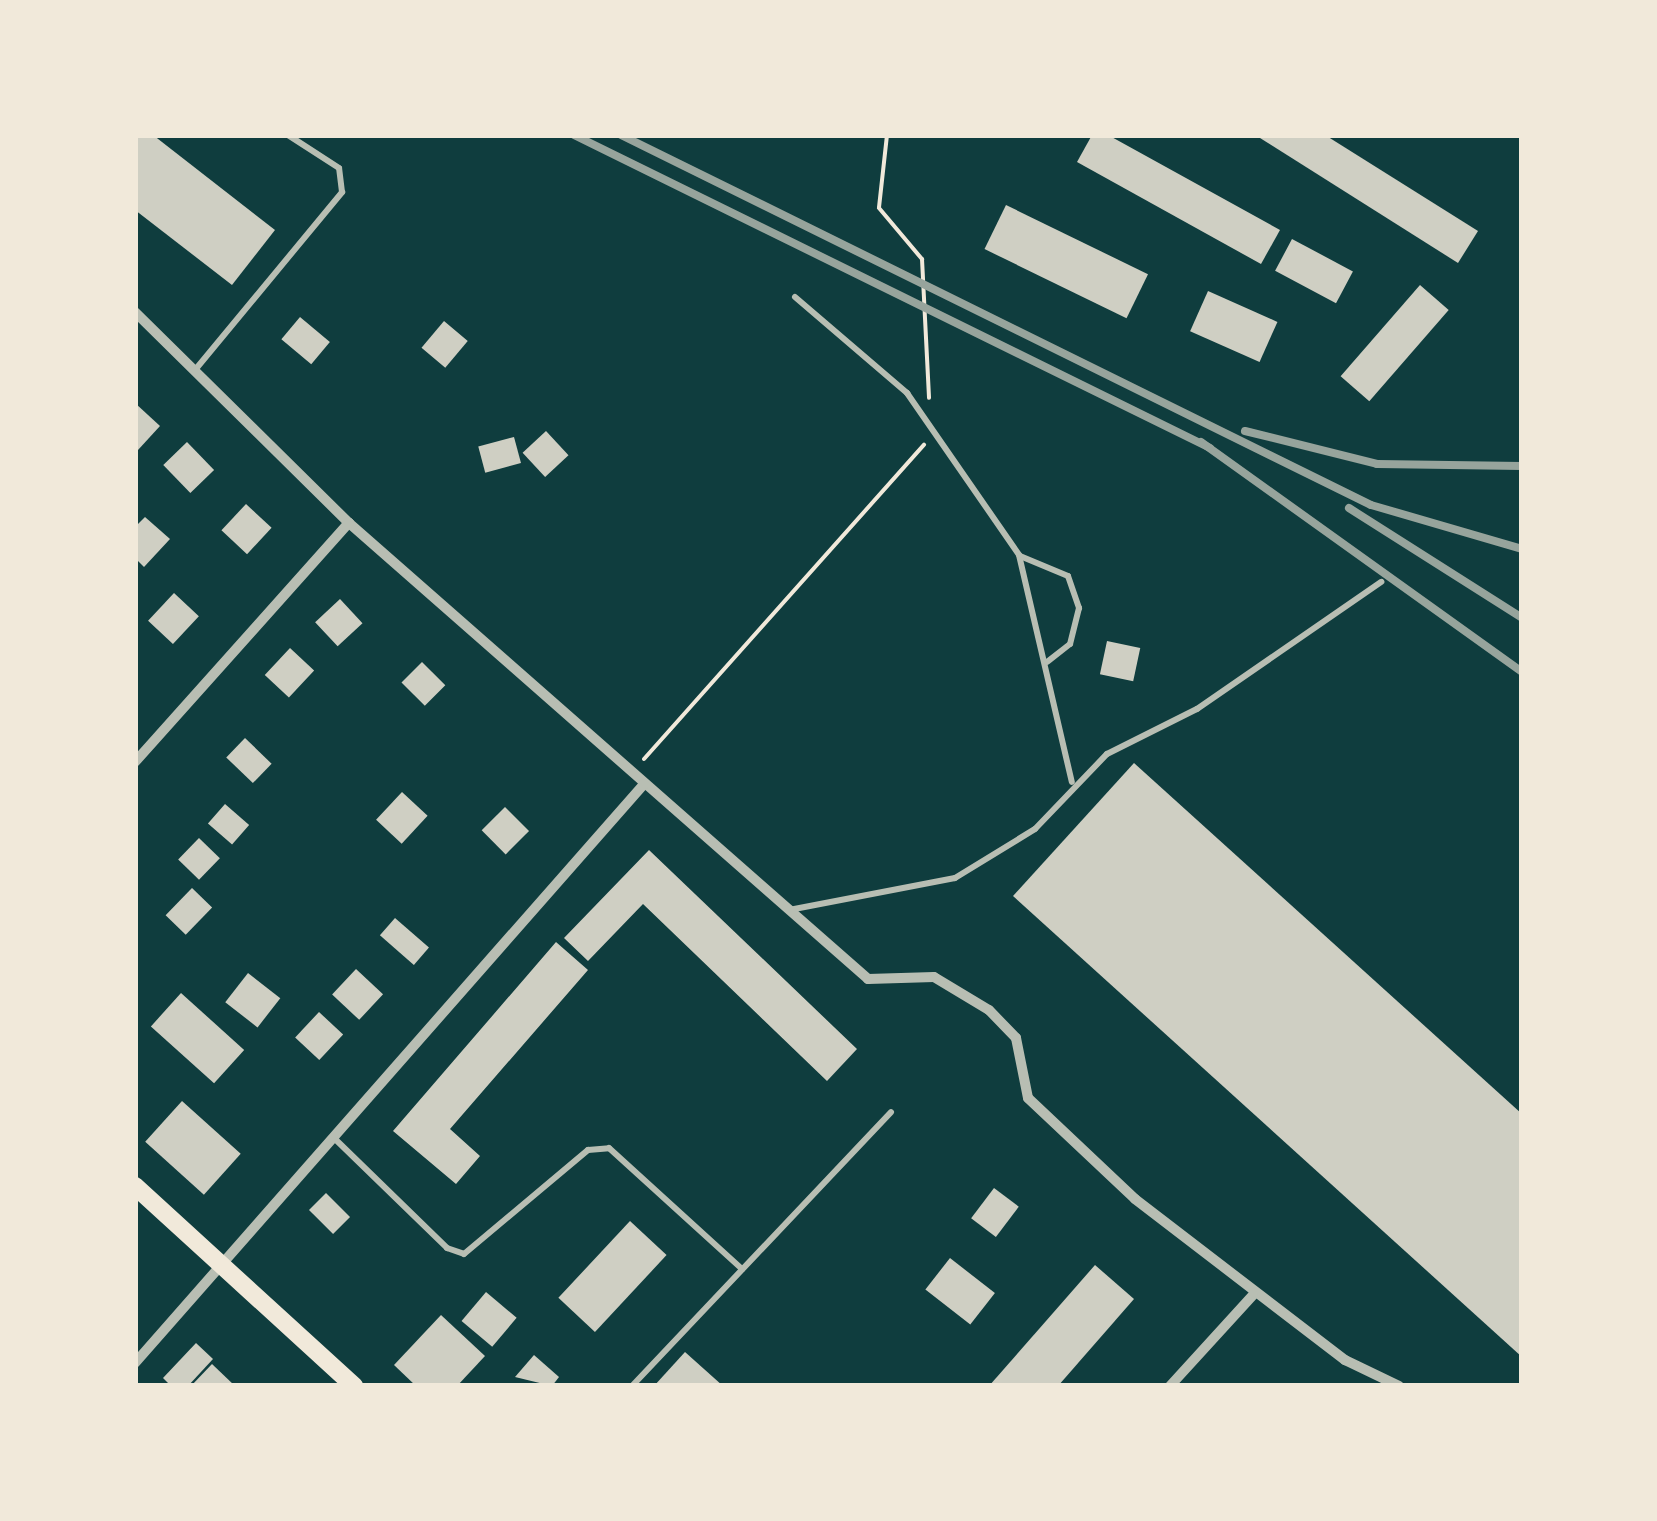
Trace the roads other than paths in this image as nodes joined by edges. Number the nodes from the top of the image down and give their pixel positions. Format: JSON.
{"nodes":[{"id":1,"x":288,"y":135,"type":"edge"},
{"id":2,"x":794,"y":298,"type":"dead end"},
{"id":3,"x":135,"y":312,"type":"edge"},
{"id":4,"x":194,"y":372,"type":"junction"},
{"id":5,"x":348,"y":523,"type":"junction"},
{"id":6,"x":1019,"y":556,"type":"junction"},
{"id":7,"x":1381,"y":582,"type":"dead end"},
{"id":8,"x":1046,"y":663,"type":"junction"},
{"id":9,"x":135,"y":762,"type":"edge"},
{"id":10,"x":1072,"y":782,"type":"junction"},
{"id":11,"x":644,"y":784,"type":"junction"},
{"id":12,"x":789,"y":910,"type":"junction"},
{"id":13,"x":891,"y":1112,"type":"dead end"},
{"id":14,"x":334,"y":1138,"type":"junction"},
{"id":15,"x":135,"y":1186,"type":"edge"},
{"id":16,"x":222,"y":1264,"type":"junction"},
{"id":17,"x":742,"y":1269,"type":"junction"},
{"id":18,"x":1253,"y":1295,"type":"junction"},
{"id":19,"x":135,"y":1363,"type":"edge"},
{"id":20,"x":354,"y":1386,"type":"edge"},
{"id":21,"x":632,"y":1386,"type":"edge"},
{"id":22,"x":1170,"y":1386,"type":"edge"},
{"id":23,"x":1400,"y":1386,"type":"edge"}],
"edges":[{"from":1,"to":4,"type":"lane"},
{"from":2,"to":6,"type":"lane"},
{"from":3,"to":4,"type":"street"},
{"from":4,"to":5,"type":"street"},
{"from":5,"to":9,"type":"street"},
{"from":5,"to":11,"type":"street"},
{"from":6,"to":8,"type":"lane"},
{"from":6,"to":8,"type":"lane"},
{"from":7,"to":10,"type":"lane"},
{"from":8,"to":10,"type":"lane"},
{"from":10,"to":12,"type":"lane"},
{"from":11,"to":12,"type":"street"},
{"from":11,"to":14,"type":"street"},
{"from":12,"to":18,"type":"street"},
{"from":13,"to":17,"type":"lane"},
{"from":14,"to":16,"type":"street"},
{"from":14,"to":17,"type":"lane"},
{"from":15,"to":16,"type":"main road"},
{"from":16,"to":19,"type":"street"},
{"from":16,"to":20,"type":"main road"},
{"from":17,"to":21,"type":"lane"},
{"from":18,"to":22,"type":"street"},
{"from":18,"to":23,"type":"street"}]}
